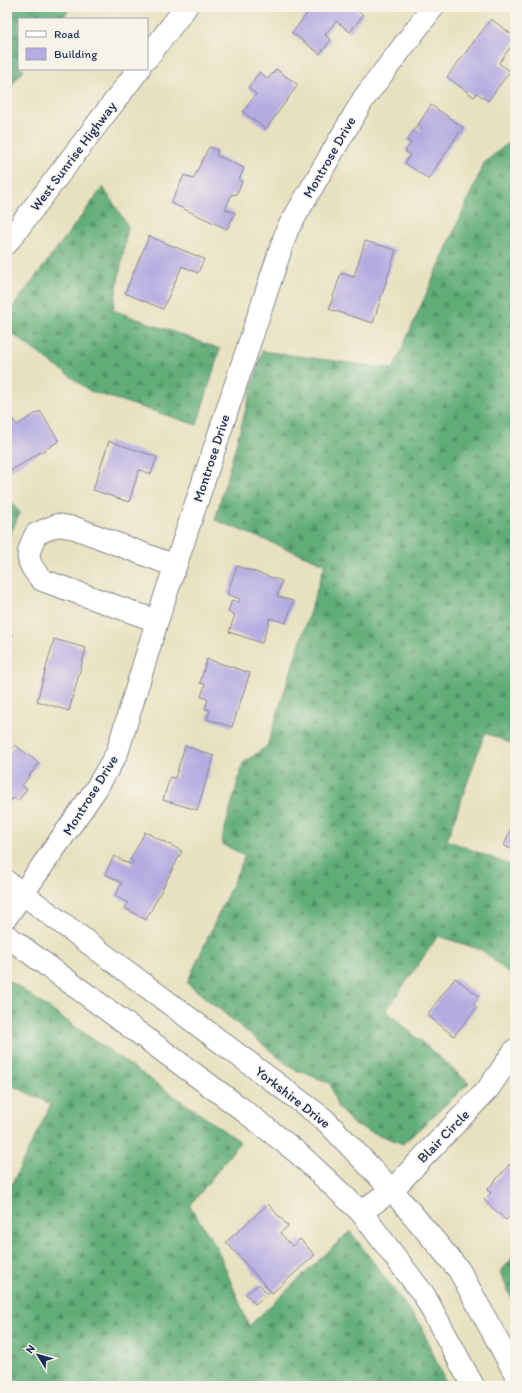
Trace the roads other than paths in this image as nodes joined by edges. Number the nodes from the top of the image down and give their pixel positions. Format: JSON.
{"nodes":[{"id":1,"x":186,"y":7,"type":"edge"},
{"id":2,"x":434,"y":7,"type":"edge"},
{"id":3,"x":148,"y":57,"type":"edge"},
{"id":4,"x":138,"y":70,"type":"edge"},
{"id":5,"x":7,"y":243,"type":"edge"},
{"id":6,"x":175,"y":566,"type":"junction"},
{"id":7,"x":158,"y":621,"type":"junction"},
{"id":8,"x":15,"y":888,"type":"edge"},
{"id":9,"x":7,"y":916,"type":"edge"},
{"id":10,"x":7,"y":936,"type":"edge"},
{"id":11,"x":515,"y":1050,"type":"edge"},
{"id":12,"x":392,"y":1190,"type":"junction"},
{"id":13,"x":361,"y":1212,"type":"junction"},
{"id":14,"x":515,"y":1373,"type":"edge"},
{"id":15,"x":474,"y":1386,"type":"edge"}],
"edges":[{"from":1,"to":3,"type":"street"},
{"from":2,"to":6,"type":"street","name":"Montrose Drive"},
{"from":4,"to":5,"type":"street","name":"West Sunrise Highway"},
{"from":6,"to":7,"type":"street","name":"Montrose Drive"},
{"from":6,"to":7,"type":"street"},
{"from":7,"to":8,"type":"street","name":"Montrose Drive"},
{"from":8,"to":9,"type":"street","name":"Montrose Drive"},
{"from":8,"to":12,"type":"street","name":"Yorkshire Drive"},
{"from":10,"to":13,"type":"street"},
{"from":11,"to":12,"type":"street","name":"Blair Circle"},
{"from":12,"to":13,"type":"street","name":"Blair Circle"},
{"from":12,"to":14,"type":"street","name":"Yorkshire Drive"},
{"from":13,"to":15,"type":"street"}]}
